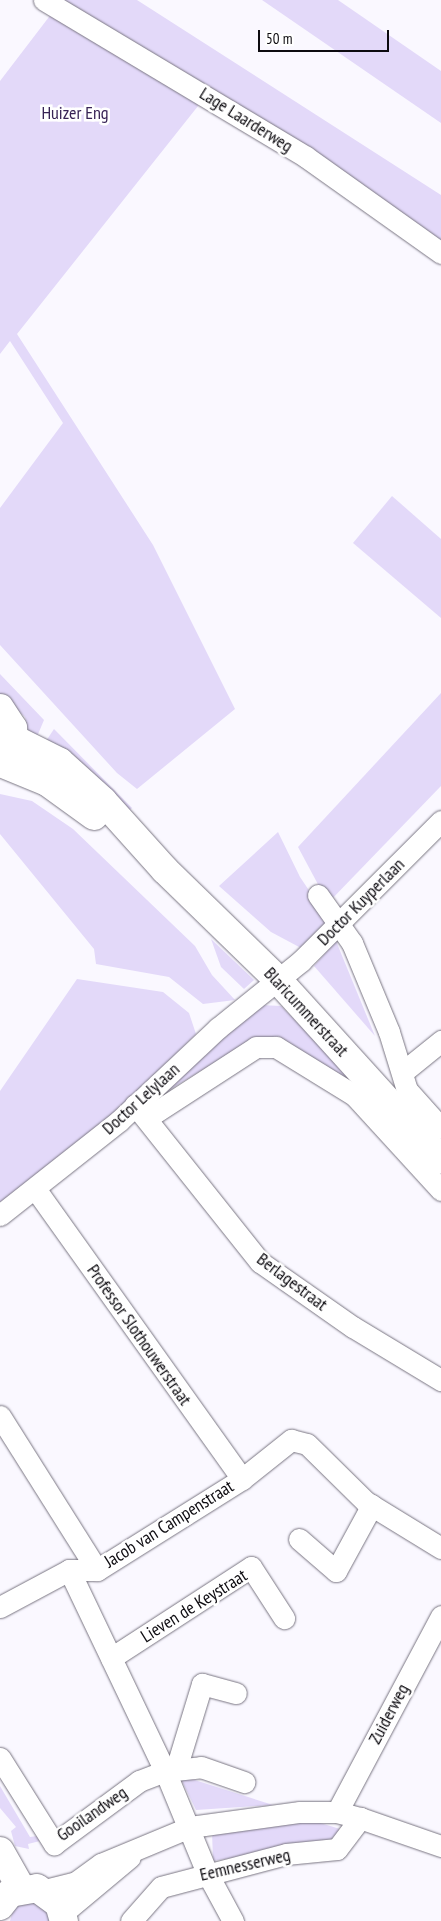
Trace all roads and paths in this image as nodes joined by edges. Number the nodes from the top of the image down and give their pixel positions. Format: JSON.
{"nodes":[{"id":1,"x":44,"y":0,"type":"edge"},
{"id":2,"x":441,"y":253,"type":"edge"},
{"id":3,"x":0,"y":708,"type":"edge"},
{"id":4,"x":14,"y":739,"type":"junction"},
{"id":5,"x":0,"y":764,"type":"edge"},
{"id":6,"x":441,"y":821,"type":"edge"},
{"id":7,"x":165,"y":870,"type":"junction"},
{"id":8,"x":318,"y":895,"type":"dead end"},
{"id":9,"x":339,"y":924,"type":"junction"},
{"id":10,"x":277,"y":979,"type":"junction"},
{"id":11,"x":441,"y":1042,"type":"edge"},
{"id":12,"x":404,"y":1071,"type":"junction"},
{"id":13,"x":135,"y":1105,"type":"junction"},
{"id":14,"x":441,"y":1128,"type":"edge"},
{"id":15,"x":441,"y":1160,"type":"edge"},
{"id":16,"x":36,"y":1190,"type":"junction"},
{"id":17,"x":441,"y":1190,"type":"edge"},
{"id":18,"x":0,"y":1215,"type":"edge"},
{"id":19,"x":441,"y":1380,"type":"edge"},
{"id":20,"x":0,"y":1416,"type":"edge"},
{"id":21,"x":242,"y":1479,"type":"junction"},
{"id":22,"x":372,"y":1505,"type":"junction"},
{"id":23,"x":299,"y":1539,"type":"dead end"},
{"id":24,"x":441,"y":1548,"type":"edge"},
{"id":25,"x":69,"y":1570,"type":"junction"},
{"id":26,"x":97,"y":1570,"type":"junction"},
{"id":27,"x":0,"y":1607,"type":"edge"},
{"id":28,"x":441,"y":1616,"type":"edge"},
{"id":29,"x":284,"y":1618,"type":"dead end"},
{"id":30,"x":111,"y":1658,"type":"junction"},
{"id":31,"x":236,"y":1693,"type":"dead end"},
{"id":32,"x":0,"y":1758,"type":"edge"},
{"id":33,"x":170,"y":1770,"type":"junction"},
{"id":34,"x":244,"y":1782,"type":"dead end"},
{"id":35,"x":337,"y":1812,"type":"junction"},
{"id":36,"x":360,"y":1818,"type":"junction"},
{"id":37,"x":190,"y":1827,"type":"junction"},
{"id":38,"x":441,"y":1846,"type":"edge"},
{"id":39,"x":139,"y":1848,"type":"junction"},
{"id":40,"x":0,"y":1851,"type":"edge"},
{"id":41,"x":207,"y":1873,"type":"junction"},
{"id":42,"x":14,"y":1894,"type":"edge"},
{"id":43,"x":64,"y":1917,"type":"edge"},
{"id":44,"x":130,"y":1921,"type":"edge"},
{"id":45,"x":233,"y":1921,"type":"edge"}],
"edges":[{"from":1,"to":2,"type":"street","name":"Lage Laarderweg"},
{"from":3,"to":4,"type":"main road"},
{"from":4,"to":5,"type":"main road"},
{"from":4,"to":7,"type":"main road","name":"Blaricummerstraat"},
{"from":5,"to":7,"type":"main road","name":"Blaricummerstraat"},
{"from":6,"to":9,"type":"street","name":"Doctor Kuyperlaan"},
{"from":7,"to":10,"type":"main road","name":"Blaricummerstraat"},
{"from":8,"to":9,"type":"street"},
{"from":9,"to":10,"type":"street","name":"Doctor Kuyperlaan"},
{"from":9,"to":12,"type":"street"},
{"from":10,"to":13,"type":"street","name":"Doctor Lelylaan"},
{"from":10,"to":15,"type":"main road","name":"Blaricummerstraat"},
{"from":11,"to":12,"type":"street"},
{"from":12,"to":14,"type":"street"},
{"from":13,"to":16,"type":"street","name":"Doctor Lelylaan"},
{"from":13,"to":17,"type":"street","name":"Blaricummerstraat"},
{"from":13,"to":19,"type":"street","name":"Berlagestraat"},
{"from":16,"to":18,"type":"street","name":"Doctor Lelylaan"},
{"from":16,"to":21,"type":"street","name":"Professor Slothouwerstraat"},
{"from":20,"to":26,"type":"street"},
{"from":21,"to":22,"type":"street","name":"Jacob van Campenstraat"},
{"from":21,"to":26,"type":"street","name":"Jacob van Campenstraat"},
{"from":22,"to":23,"type":"street"},
{"from":22,"to":24,"type":"street"},
{"from":25,"to":26,"type":"street"},
{"from":25,"to":27,"type":"street"},
{"from":25,"to":30,"type":"street"},
{"from":28,"to":35,"type":"street","name":"Zuiderweg"},
{"from":29,"to":30,"type":"street","name":"Lieven de Keystraat"},
{"from":30,"to":33,"type":"street"},
{"from":31,"to":33,"type":"street"},
{"from":32,"to":33,"type":"street","name":"Gooilandweg"},
{"from":33,"to":34,"type":"street"},
{"from":33,"to":37,"type":"street"},
{"from":35,"to":36,"type":"street"},
{"from":35,"to":37,"type":"street"},
{"from":36,"to":38,"type":"street"},
{"from":36,"to":41,"type":"street","name":"Eemnesserweg"},
{"from":37,"to":39,"type":"street"},
{"from":37,"to":41,"type":"street"},
{"from":39,"to":42,"type":"street"},
{"from":39,"to":43,"type":"street"},
{"from":40,"to":42,"type":"main road"},
{"from":41,"to":44,"type":"street","name":"Eemnesserweg"},
{"from":41,"to":45,"type":"street"},
{"from":42,"to":43,"type":"main road"}]}
